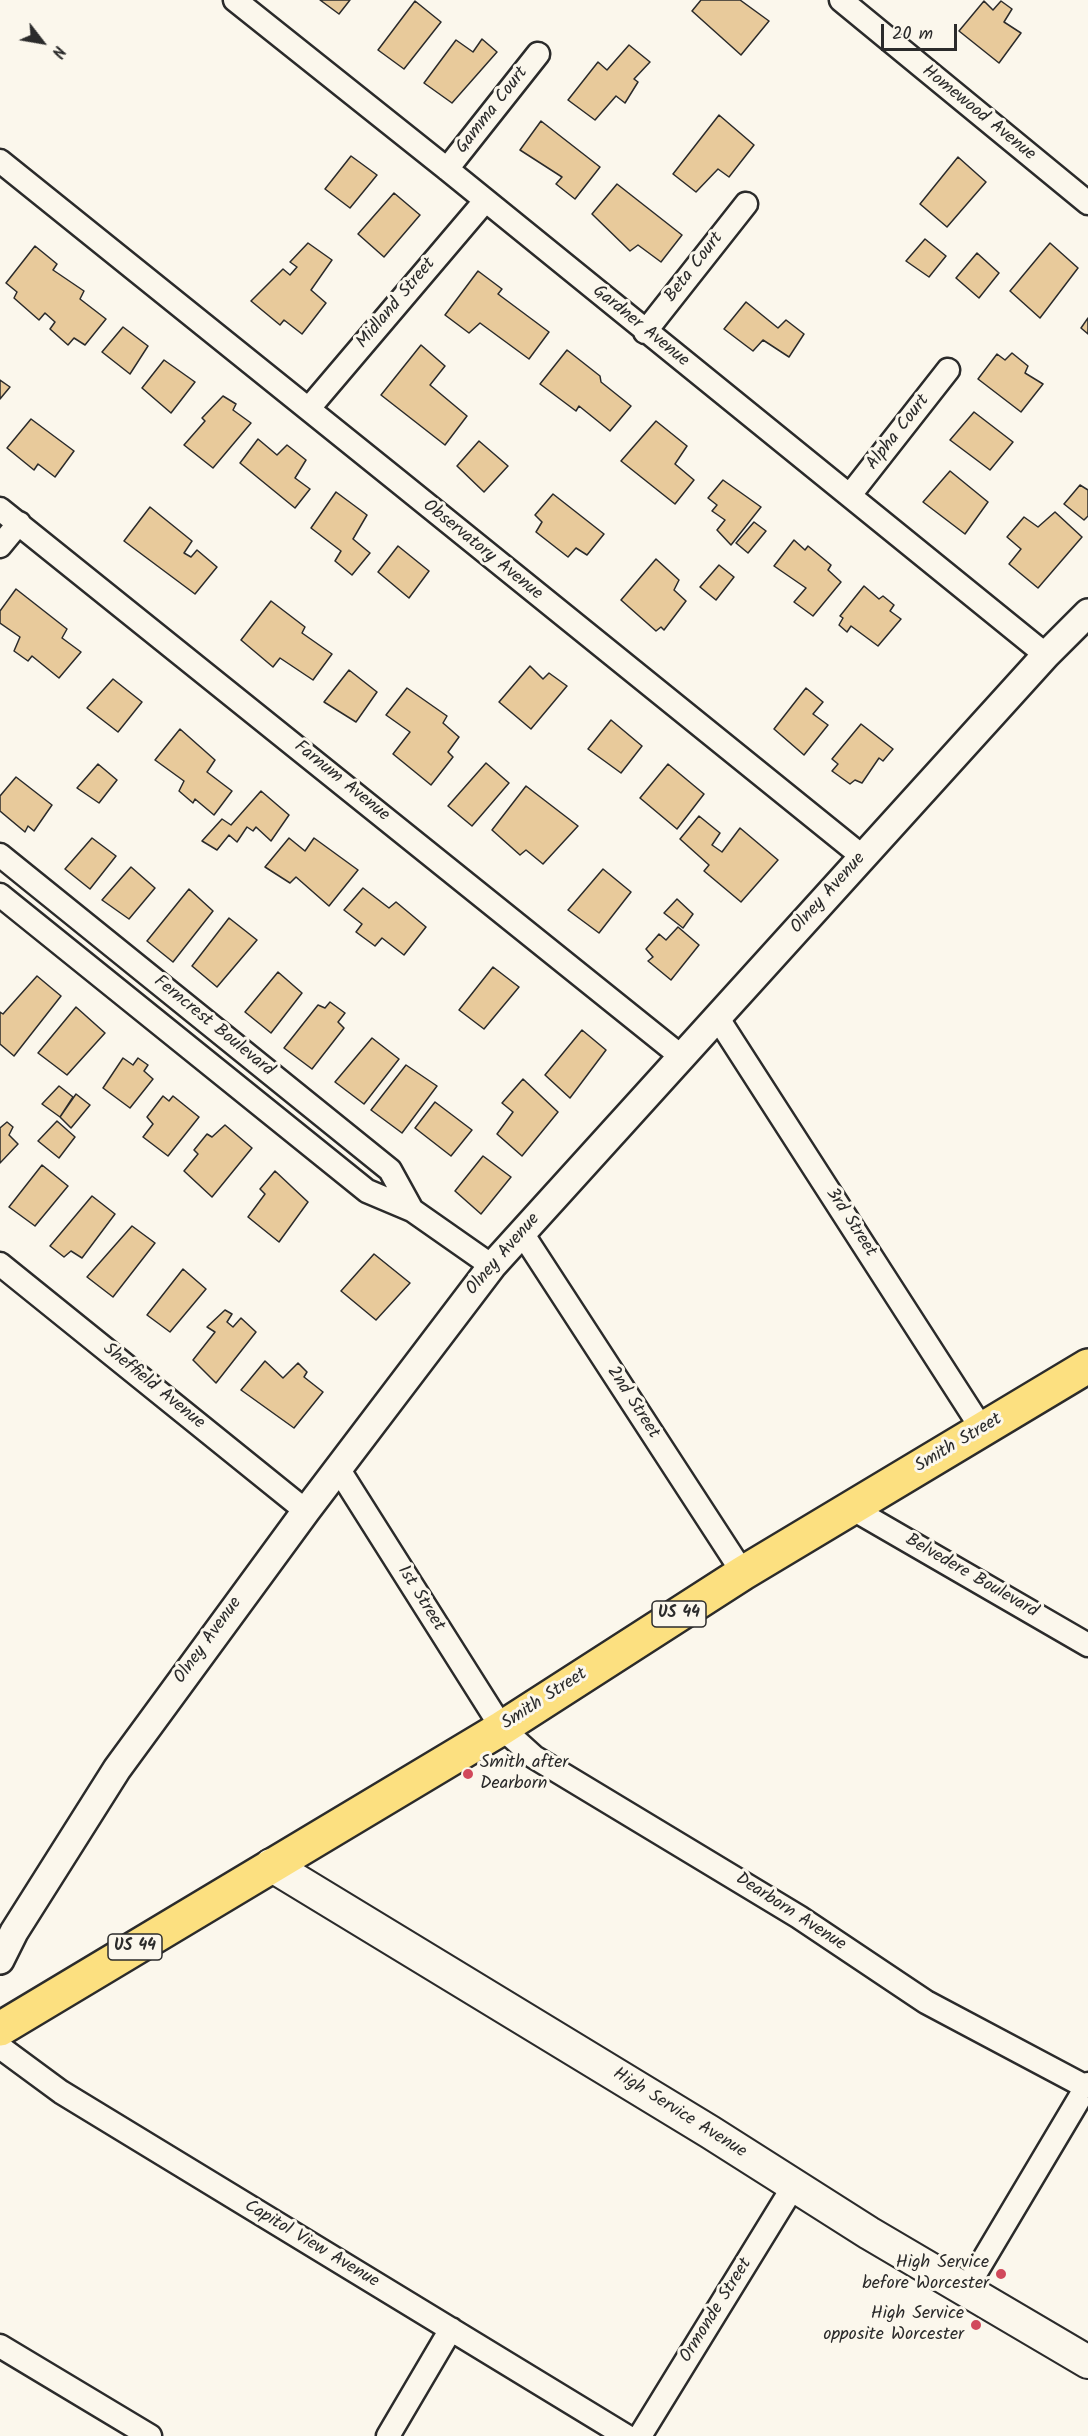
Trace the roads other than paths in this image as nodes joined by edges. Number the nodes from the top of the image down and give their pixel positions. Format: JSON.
{"nodes":[{"id":1,"x":235,"y":0,"type":"edge"},
{"id":2,"x":841,"y":0,"type":"edge"},
{"id":3,"x":538,"y":54,"type":"dead end"},
{"id":4,"x":0,"y":161,"type":"edge"},
{"id":5,"x":447,"y":169,"type":"junction"},
{"id":6,"x":484,"y":201,"type":"junction"},
{"id":7,"x":1088,"y":203,"type":"edge"},
{"id":8,"x":746,"y":204,"type":"dead end"},
{"id":9,"x":645,"y":332,"type":"junction"},
{"id":10,"x":948,"y":370,"type":"dead end"},
{"id":11,"x":309,"y":407,"type":"junction"},
{"id":12,"x":850,"y":495,"type":"junction"},
{"id":13,"x":0,"y":508,"type":"edge"},
{"id":14,"x":19,"y":523,"type":"junction"},
{"id":15,"x":0,"y":546,"type":"edge"},
{"id":16,"x":1088,"y":613,"type":"edge"},
{"id":17,"x":1046,"y":655,"type":"junction"},
{"id":18,"x":0,"y":855,"type":"edge"},
{"id":19,"x":863,"y":857,"type":"junction"},
{"id":20,"x":0,"y":895,"type":"edge"},
{"id":21,"x":717,"y":1017,"type":"junction"},
{"id":22,"x":682,"y":1057,"type":"junction"},
{"id":23,"x":412,"y":1210,"type":"junction"},
{"id":24,"x":522,"y":1233,"type":"junction"},
{"id":25,"x":0,"y":1264,"type":"edge"},
{"id":26,"x":492,"y":1266,"type":"junction"},
{"id":27,"x":1088,"y":1366,"type":"edge"},
{"id":28,"x":982,"y":1429,"type":"junction"},
{"id":29,"x":339,"y":1470,"type":"junction"},
{"id":30,"x":853,"y":1509,"type":"junction"},
{"id":31,"x":306,"y":1511,"type":"junction"},
{"id":32,"x":743,"y":1573,"type":"junction"},
{"id":33,"x":1088,"y":1645,"type":"edge"},
{"id":34,"x":502,"y":1728,"type":"junction"},
{"id":35,"x":271,"y":1865,"type":"junction"},
{"id":36,"x":0,"y":1960,"type":"edge"},
{"id":37,"x":0,"y":2029,"type":"edge"},
{"id":38,"x":0,"y":2047,"type":"edge"},
{"id":39,"x":1087,"y":2086,"type":"edge"},
{"id":40,"x":793,"y":2187,"type":"junction"},
{"id":41,"x":966,"y":2289,"type":"junction"},
{"id":42,"x":451,"y":2329,"type":"junction"},
{"id":43,"x":0,"y":2346,"type":"edge"},
{"id":44,"x":1088,"y":2362,"type":"edge"},
{"id":45,"x":150,"y":2436,"type":"edge"},
{"id":46,"x":388,"y":2436,"type":"edge"},
{"id":47,"x":626,"y":2436,"type":"edge"},
{"id":48,"x":640,"y":2436,"type":"edge"}],
"edges":[{"from":1,"to":5,"type":"street","name":"Gardner Avenue"},
{"from":2,"to":7,"type":"street","name":"Homewood Avenue"},
{"from":3,"to":5,"type":"street","name":"Gamma Court"},
{"from":4,"to":11,"type":"street","name":"Observatory Avenue"},
{"from":5,"to":6,"type":"street","name":"Gardner Avenue"},
{"from":6,"to":9,"type":"street","name":"Gardner Avenue"},
{"from":6,"to":11,"type":"street","name":"Midland Street"},
{"from":8,"to":9,"type":"street","name":"Beta Court"},
{"from":9,"to":12,"type":"street","name":"Gardner Avenue"},
{"from":10,"to":12,"type":"street","name":"Alpha Court"},
{"from":11,"to":19,"type":"street","name":"Observatory Avenue"},
{"from":12,"to":17,"type":"street","name":"Gardner Avenue"},
{"from":13,"to":14,"type":"street","name":"Farnum Avenue"},
{"from":14,"to":15,"type":"street"},
{"from":14,"to":22,"type":"street","name":"Farnum Avenue"},
{"from":16,"to":17,"type":"street","name":"Olney Avenue"},
{"from":17,"to":19,"type":"street","name":"Olney Avenue"},
{"from":18,"to":23,"type":"street","name":"Ferncrest Boulevard"},
{"from":19,"to":21,"type":"street","name":"Olney Avenue"},
{"from":20,"to":23,"type":"street","name":"Ferncrest Boulevard"},
{"from":21,"to":22,"type":"street","name":"Olney Avenue"},
{"from":21,"to":28,"type":"street","name":"3rd Street"},
{"from":22,"to":24,"type":"street","name":"Olney Avenue"},
{"from":23,"to":26,"type":"street","name":"Ferncrest Boulevard"},
{"from":24,"to":26,"type":"street","name":"Olney Avenue"},
{"from":24,"to":32,"type":"street","name":"2nd Street"},
{"from":25,"to":31,"type":"street","name":"Sheffield Avenue"},
{"from":26,"to":29,"type":"street","name":"Olney Avenue"},
{"from":27,"to":28,"type":"main road","name":"Smith Street","number":"US 44"},
{"from":28,"to":30,"type":"main road","name":"Smith Street","number":"US 44"},
{"from":29,"to":31,"type":"street","name":"Olney Avenue"},
{"from":29,"to":34,"type":"street","name":"1st Street"},
{"from":30,"to":32,"type":"main road","name":"Smith Street","number":"US 44"},
{"from":30,"to":33,"type":"street","name":"Belvedere Boulevard"},
{"from":31,"to":36,"type":"street","name":"Olney Avenue"},
{"from":32,"to":34,"type":"main road","name":"Smith Street","number":"US 44"},
{"from":34,"to":35,"type":"main road","name":"Smith Street","number":"US 44"},
{"from":34,"to":39,"type":"street","name":"Dearborn Avenue"},
{"from":35,"to":37,"type":"main road","name":"Smith Street","number":"US 44"},
{"from":35,"to":40,"type":"main road","name":"High Service Avenue"},
{"from":38,"to":42,"type":"street","name":"Capitol View Avenue"},
{"from":39,"to":41,"type":"street"},
{"from":40,"to":41,"type":"main road","name":"High Service Avenue"},
{"from":40,"to":48,"type":"street","name":"Ormonde Street"},
{"from":41,"to":44,"type":"main road","name":"High Service Avenue"},
{"from":42,"to":46,"type":"street"},
{"from":42,"to":47,"type":"street","name":"Capitol View Avenue"},
{"from":43,"to":45,"type":"street"}]}
